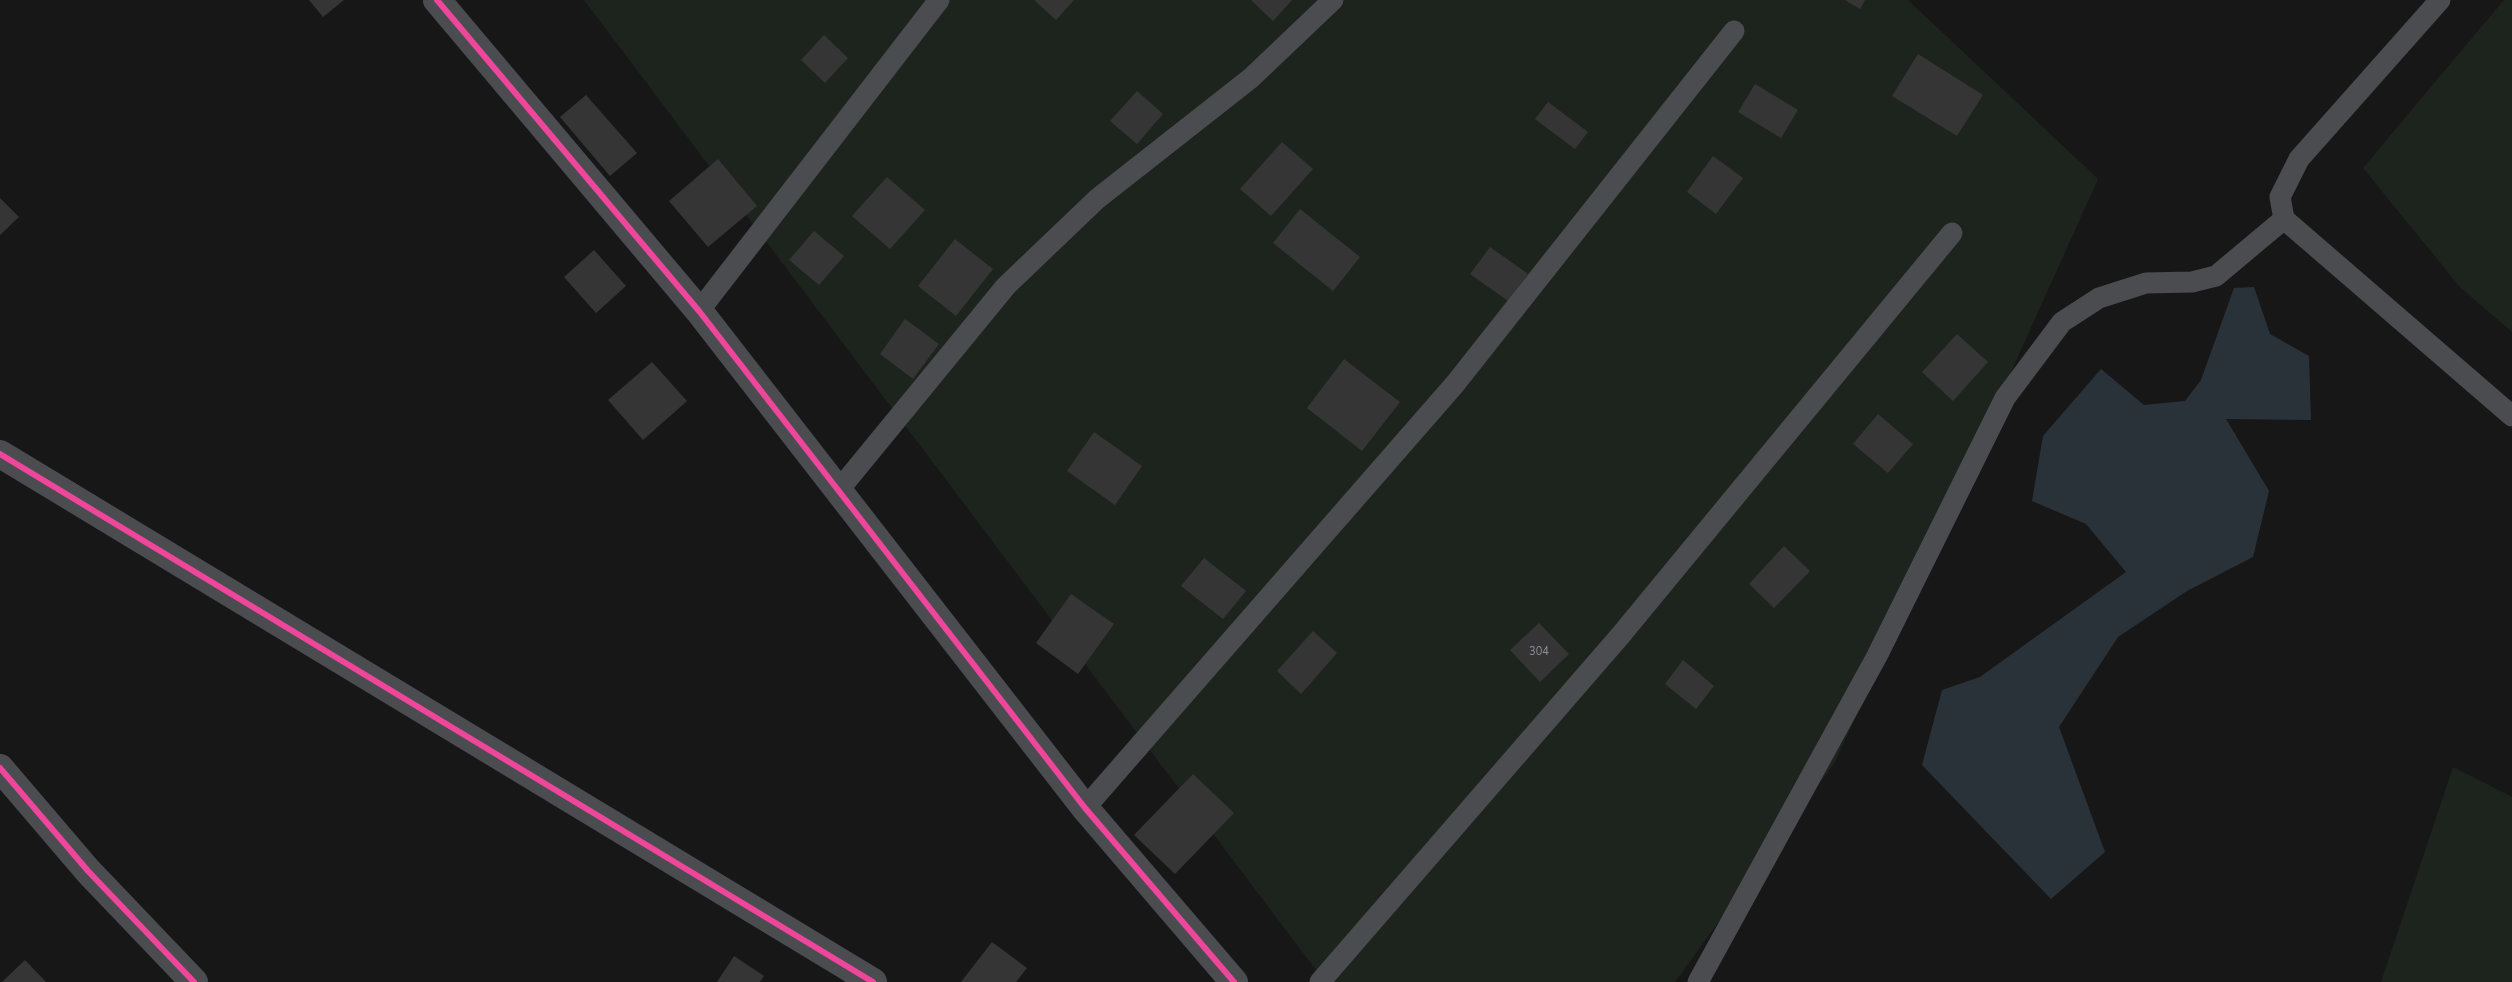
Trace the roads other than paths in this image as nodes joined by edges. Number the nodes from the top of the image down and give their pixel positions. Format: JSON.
{"nodes":[{"id":1,"x":939,"y":0,"type":"edge"},
{"id":2,"x":1333,"y":0,"type":"edge"},
{"id":3,"x":2440,"y":0,"type":"edge"},
{"id":4,"x":438,"y":1,"type":"edge"},
{"id":5,"x":1734,"y":30,"type":"dead end"},
{"id":6,"x":2284,"y":219,"type":"junction"},
{"id":7,"x":1952,"y":233,"type":"dead end"},
{"id":8,"x":699,"y":311,"type":"junction"},
{"id":9,"x":2512,"y":416,"type":"edge"},
{"id":10,"x":0,"y":454,"type":"edge"},
{"id":11,"x":838,"y":491,"type":"junction"},
{"id":12,"x":0,"y":768,"type":"edge"},
{"id":13,"x":1085,"y":808,"type":"junction"},
{"id":14,"x":194,"y":982,"type":"edge"},
{"id":15,"x":873,"y":982,"type":"edge"},
{"id":16,"x":1234,"y":982,"type":"edge"},
{"id":17,"x":1320,"y":982,"type":"edge"},
{"id":18,"x":1698,"y":982,"type":"edge"}],
"edges":[{"from":1,"to":8,"type":"lane"},
{"from":2,"to":11,"type":"lane"},
{"from":3,"to":6,"type":"lane"},
{"from":4,"to":8,"type":"street"},
{"from":5,"to":13,"type":"lane"},
{"from":6,"to":9,"type":"lane"},
{"from":6,"to":18,"type":"lane"},
{"from":7,"to":17,"type":"lane"},
{"from":8,"to":11,"type":"street"},
{"from":10,"to":15,"type":"street"},
{"from":11,"to":13,"type":"street"},
{"from":12,"to":14,"type":"street"},
{"from":13,"to":16,"type":"street"}]}
